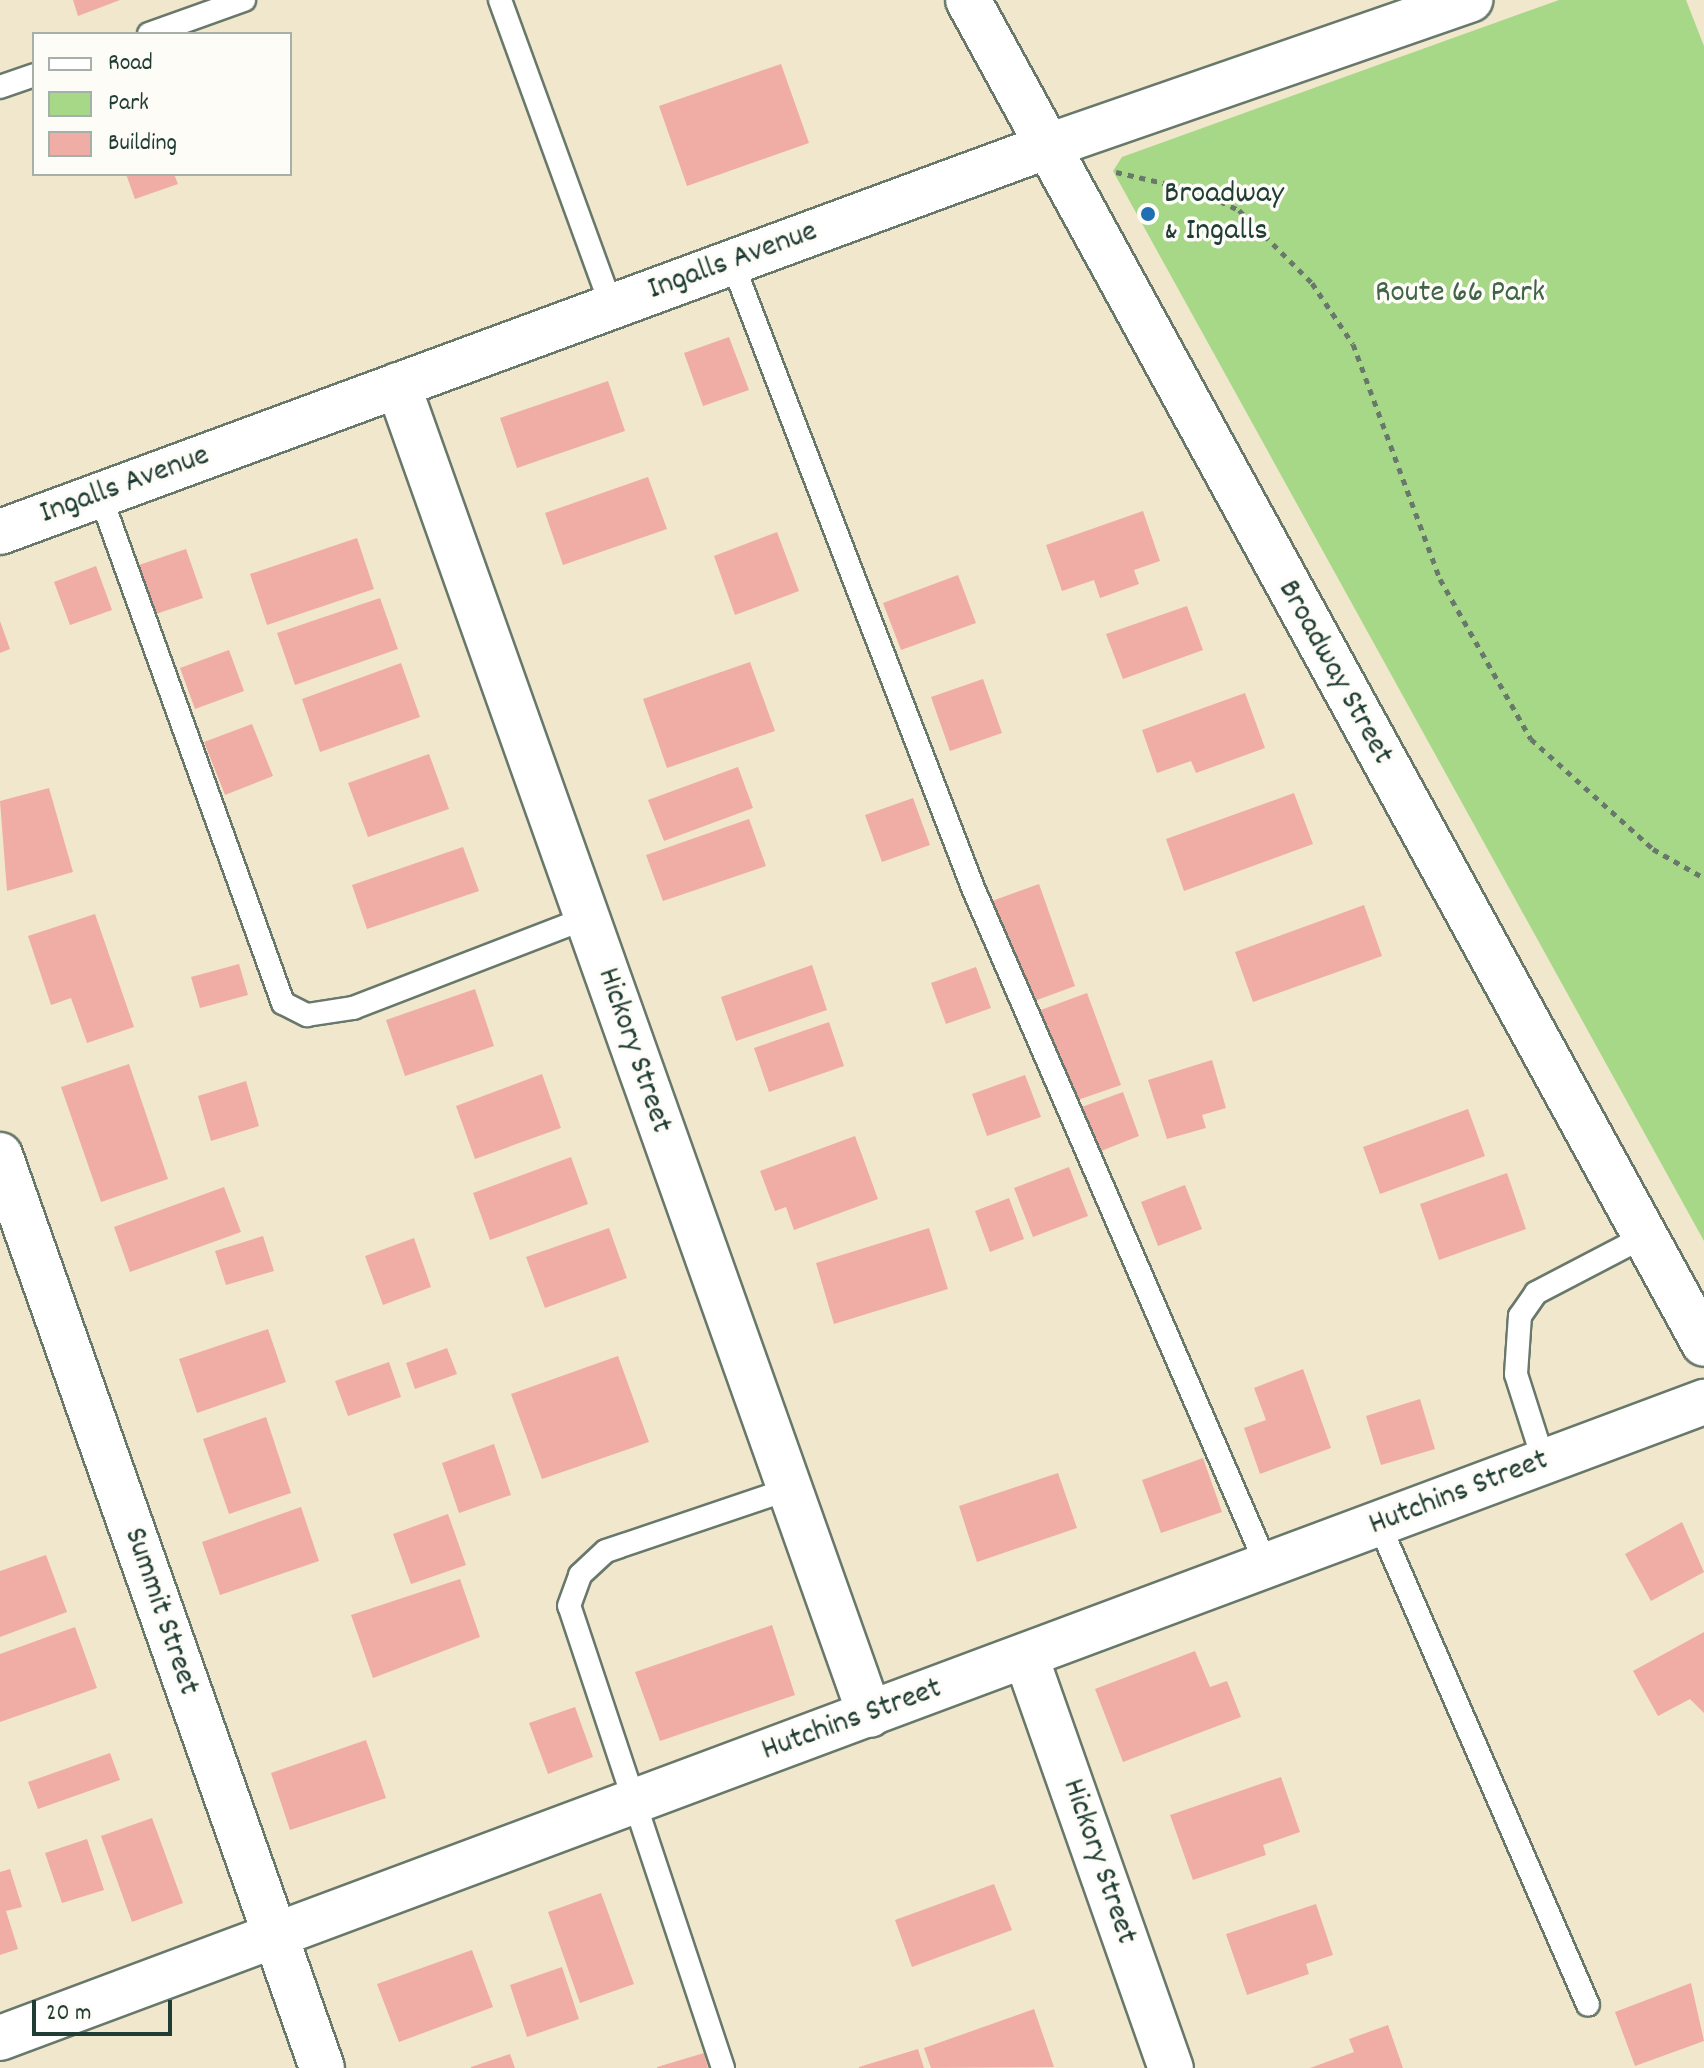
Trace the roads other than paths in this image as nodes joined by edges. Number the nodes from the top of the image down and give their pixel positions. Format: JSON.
{"nodes":[{"id":1,"x":244,"y":0,"type":"edge"},
{"id":2,"x":500,"y":0,"type":"edge"},
{"id":3,"x":968,"y":0,"type":"edge"},
{"id":4,"x":1470,"y":0,"type":"edge"},
{"id":5,"x":155,"y":32,"type":"edge"},
{"id":6,"x":32,"y":76,"type":"edge"},
{"id":7,"x":0,"y":87,"type":"edge"},
{"id":8,"x":1048,"y":146,"type":"junction"},
{"id":9,"x":732,"y":262,"type":"junction"},
{"id":10,"x":612,"y":307,"type":"junction"},
{"id":11,"x":398,"y":385,"type":"junction"},
{"id":12,"x":100,"y":495,"type":"junction"},
{"id":13,"x":0,"y":532,"type":"edge"},
{"id":14,"x":586,"y":918,"type":"junction"},
{"id":15,"x":0,"y":1155,"type":"edge"},
{"id":16,"x":1645,"y":1236,"type":"junction"},
{"id":17,"x":1704,"y":1344,"type":"edge"},
{"id":18,"x":1704,"y":1402,"type":"edge"},
{"id":19,"x":1544,"y":1462,"type":"junction"},
{"id":20,"x":786,"y":1490,"type":"junction"},
{"id":21,"x":1379,"y":1524,"type":"junction"},
{"id":22,"x":1267,"y":1566,"type":"junction"},
{"id":23,"x":1026,"y":1657,"type":"junction"},
{"id":24,"x":870,"y":1715,"type":"junction"},
{"id":25,"x":634,"y":1803,"type":"junction"},
{"id":26,"x":274,"y":1938,"type":"junction"},
{"id":27,"x":1588,"y":2005,"type":"dead end"},
{"id":28,"x":0,"y":2038,"type":"edge"},
{"id":29,"x":322,"y":2068,"type":"edge"},
{"id":30,"x":723,"y":2068,"type":"edge"},
{"id":31,"x":1171,"y":2068,"type":"edge"}],
"edges":[{"from":1,"to":5,"type":"lane"},
{"from":2,"to":10,"type":"lane"},
{"from":3,"to":8,"type":"street","name":"Broadway Street"},
{"from":4,"to":8,"type":"street","name":"Ingalls Avenue"},
{"from":6,"to":7,"type":"lane"},
{"from":8,"to":9,"type":"street","name":"Ingalls Avenue"},
{"from":8,"to":16,"type":"street","name":"Broadway Street"},
{"from":9,"to":10,"type":"street","name":"Ingalls Avenue"},
{"from":9,"to":22,"type":"lane"},
{"from":10,"to":11,"type":"street","name":"Ingalls Avenue"},
{"from":11,"to":12,"type":"street","name":"Ingalls Avenue"},
{"from":11,"to":14,"type":"street","name":"Hickory Street"},
{"from":12,"to":13,"type":"street","name":"Ingalls Avenue"},
{"from":12,"to":14,"type":"lane"},
{"from":14,"to":20,"type":"street","name":"Hickory Street"},
{"from":15,"to":26,"type":"street","name":"Summit Street"},
{"from":16,"to":17,"type":"street","name":"Broadway Street"},
{"from":16,"to":19,"type":"lane"},
{"from":18,"to":19,"type":"street","name":"Hutchins Street"},
{"from":19,"to":21,"type":"street","name":"Hutchins Street"},
{"from":20,"to":24,"type":"street","name":"Hickory Street"},
{"from":20,"to":25,"type":"lane"},
{"from":21,"to":22,"type":"street","name":"Hutchins Street"},
{"from":21,"to":27,"type":"lane"},
{"from":22,"to":23,"type":"street","name":"Hutchins Street"},
{"from":23,"to":24,"type":"street","name":"Hutchins Street"},
{"from":23,"to":31,"type":"street","name":"Hickory Street"},
{"from":24,"to":25,"type":"street","name":"Hutchins Street"},
{"from":25,"to":26,"type":"street","name":"Hutchins Street"},
{"from":25,"to":30,"type":"lane"},
{"from":26,"to":28,"type":"street","name":"Hutchins Street"},
{"from":26,"to":29,"type":"street","name":"Summit Street"}]}
